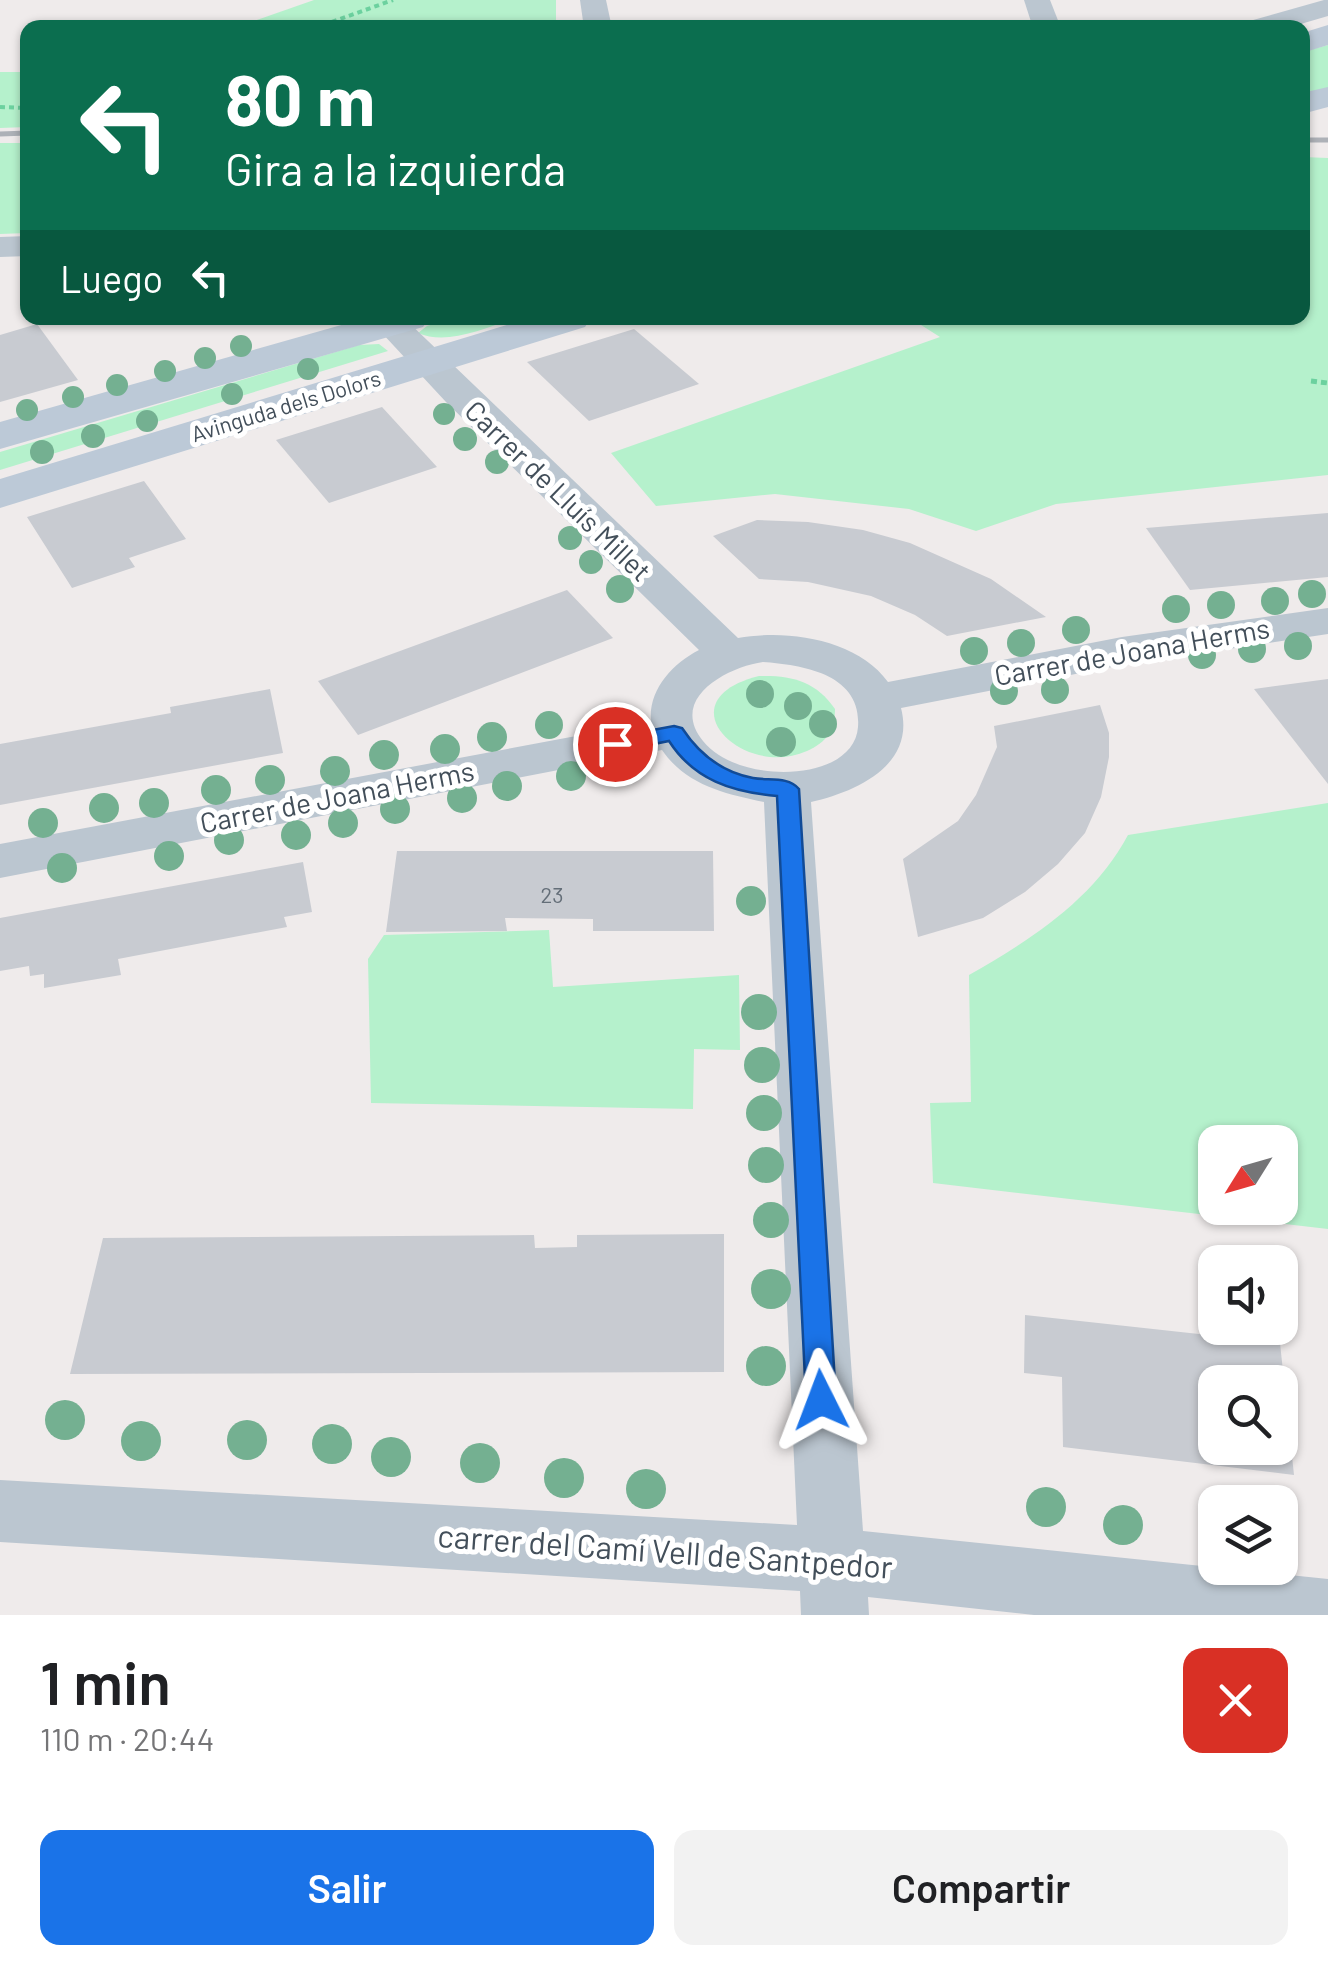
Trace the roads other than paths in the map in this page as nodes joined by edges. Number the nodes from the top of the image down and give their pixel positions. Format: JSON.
{"nodes":[{"id":1,"x":1328,"y":7,"type":"edge"},
{"id":2,"x":1283,"y":20,"type":"edge"},
{"id":3,"x":375,"y":325,"type":"edge"},
{"id":4,"x":400,"y":325,"type":"edge"},
{"id":5,"x":549,"y":325,"type":"edge"},
{"id":6,"x":428,"y":363,"type":"junction"},
{"id":7,"x":0,"y":436,"type":"edge"},
{"id":8,"x":0,"y":494,"type":"edge"},
{"id":9,"x":1328,"y":621,"type":"edge"},
{"id":10,"x":729,"y":654,"type":"junction"},
{"id":11,"x":878,"y":698,"type":"junction"},
{"id":12,"x":674,"y":733,"type":"junction"},
{"id":13,"x":788,"y":789,"type":"junction"},
{"id":14,"x":0,"y":861,"type":"edge"},
{"id":15,"x":0,"y":1511,"type":"edge"},
{"id":16,"x":832,"y":1588,"type":"edge"},
{"id":17,"x":1328,"y":1613,"type":"edge"}],
"edges":[{"from":1,"to":2,"type":"street"},
{"from":3,"to":7,"type":"street","name":"Avinguda dels Dolors"},
{"from":4,"to":6,"type":"street","name":"Carrer de Lluís Millet"},
{"from":5,"to":6,"type":"street","name":"Avinguda dels Dolors"},
{"from":6,"to":8,"type":"street","name":"Avinguda dels Dolors"},
{"from":6,"to":10,"type":"street","name":"Carrer de Lluís Millet"},
{"from":9,"to":11,"type":"street","name":"Carrer de Joana Herms"},
{"from":10,"to":11,"type":"street"},
{"from":10,"to":12,"type":"street"},
{"from":11,"to":13,"type":"street"},
{"from":12,"to":13,"type":"street"},
{"from":12,"to":14,"type":"street","name":"Carrer de Joana Herms"},
{"from":13,"to":16,"type":"street"},
{"from":15,"to":16,"type":"street","name":"carrer del Camí Vell de Santpedor"},
{"from":16,"to":17,"type":"street","name":"carrer del Camí Vell de Santpedor"}]}
